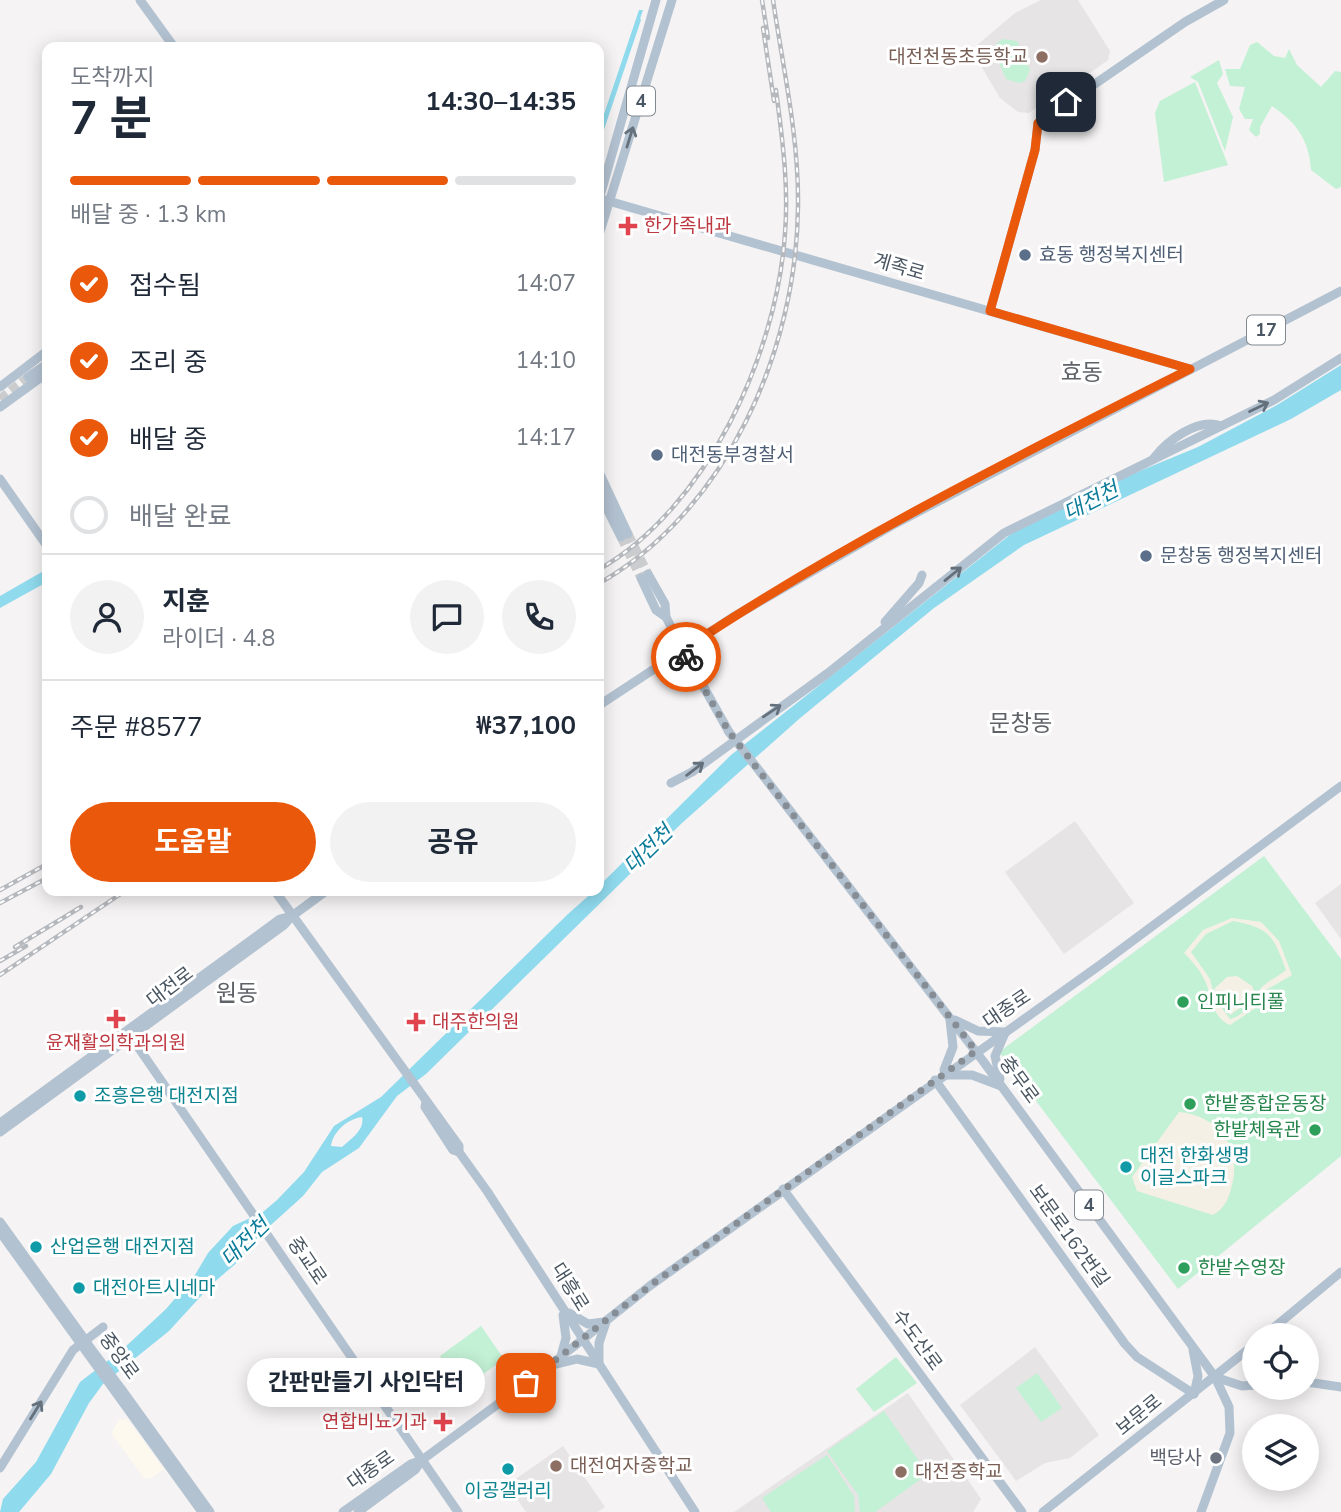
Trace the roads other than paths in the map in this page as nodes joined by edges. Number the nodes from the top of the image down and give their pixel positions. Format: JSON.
{"nodes":[{"id":1,"x":140,"y":0,"type":"edge"},
{"id":2,"x":656,"y":0,"type":"edge"},
{"id":3,"x":672,"y":0,"type":"edge"},
{"id":4,"x":1224,"y":0,"type":"edge"},
{"id":5,"x":170,"y":42,"type":"edge"},
{"id":6,"x":604,"y":182,"type":"edge"},
{"id":7,"x":604,"y":201,"type":"edge"},
{"id":8,"x":610,"y":202,"type":"junction"},
{"id":9,"x":604,"y":220,"type":"edge"},
{"id":10,"x":1341,"y":291,"type":"edge"},
{"id":11,"x":990,"y":311,"type":"junction"},
{"id":12,"x":42,"y":358,"type":"edge"},
{"id":13,"x":1341,"y":358,"type":"edge"},
{"id":14,"x":1157,"y":359,"type":"junction"},
{"id":15,"x":42,"y":367,"type":"edge"},
{"id":16,"x":1190,"y":369,"type":"junction"},
{"id":17,"x":42,"y":373,"type":"edge"},
{"id":18,"x":26,"y":375,"type":"junction"},
{"id":19,"x":1161,"y":384,"type":"junction"},
{"id":20,"x":0,"y":387,"type":"edge"},
{"id":21,"x":0,"y":407,"type":"edge"},
{"id":22,"x":0,"y":478,"type":"edge"},
{"id":23,"x":604,"y":485,"type":"edge"},
{"id":24,"x":604,"y":501,"type":"edge"},
{"id":25,"x":42,"y":539,"type":"edge"},
{"id":26,"x":922,"y":575,"type":"dead end"},
{"id":27,"x":645,"y":576,"type":"tunnel mouth"},
{"id":28,"x":867,"y":641,"type":"junction"},
{"id":29,"x":683,"y":650,"type":"junction"},
{"id":30,"x":604,"y":702,"type":"edge"},
{"id":31,"x":671,"y":783,"type":"dead end"},
{"id":32,"x":1341,"y":786,"type":"edge"},
{"id":33,"x":278,"y":896,"type":"edge"},
{"id":34,"x":319,"y":896,"type":"edge"},
{"id":35,"x":292,"y":916,"type":"junction"},
{"id":36,"x":950,"y":1017,"type":"junction"},
{"id":37,"x":1006,"y":1032,"type":"junction"},
{"id":38,"x":130,"y":1034,"type":"junction"},
{"id":39,"x":976,"y":1051,"type":"junction"},
{"id":40,"x":938,"y":1077,"type":"junction"},
{"id":41,"x":1003,"y":1088,"type":"junction"},
{"id":42,"x":0,"y":1123,"type":"edge"},
{"id":43,"x":0,"y":1132,"type":"edge"},
{"id":44,"x":783,"y":1189,"type":"junction"},
{"id":45,"x":0,"y":1222,"type":"edge"},
{"id":46,"x":0,"y":1232,"type":"edge"},
{"id":47,"x":1341,"y":1272,"type":"edge"},
{"id":48,"x":561,"y":1306,"type":"junction"},
{"id":49,"x":606,"y":1322,"type":"junction"},
{"id":50,"x":1279,"y":1323,"type":"edge"},
{"id":51,"x":103,"y":1326,"type":"dead end"},
{"id":52,"x":582,"y":1339,"type":"junction"},
{"id":53,"x":85,"y":1345,"type":"junction"},
{"id":54,"x":1193,"y":1348,"type":"junction"},
{"id":55,"x":1242,"y":1355,"type":"edge"},
{"id":56,"x":560,"y":1359,"type":"junction"},
{"id":57,"x":599,"y":1364,"type":"junction"},
{"id":58,"x":548,"y":1367,"type":"junction"},
{"id":59,"x":1215,"y":1377,"type":"junction"},
{"id":60,"x":1319,"y":1384,"type":"edge"},
{"id":61,"x":1242,"y":1386,"type":"edge"},
{"id":62,"x":1341,"y":1387,"type":"edge"},
{"id":63,"x":120,"y":1393,"type":"junction"},
{"id":64,"x":1194,"y":1394,"type":"junction"},
{"id":65,"x":422,"y":1460,"type":"junction"},
{"id":66,"x":0,"y":1468,"type":"edge"},
{"id":67,"x":202,"y":1512,"type":"edge"},
{"id":68,"x":210,"y":1512,"type":"edge"},
{"id":69,"x":343,"y":1512,"type":"edge"},
{"id":70,"x":358,"y":1512,"type":"edge"},
{"id":71,"x":458,"y":1512,"type":"edge"},
{"id":72,"x":695,"y":1512,"type":"edge"},
{"id":73,"x":1022,"y":1512,"type":"edge"},
{"id":74,"x":1043,"y":1512,"type":"edge"},
{"id":75,"x":1200,"y":1512,"type":"edge"}],
"edges":[{"from":1,"to":5,"type":"main road"},
{"from":2,"to":6,"type":"main road","number":"4"},
{"from":8,"to":3,"type":"main road","number":"4","one_way":true},
{"from":4,"to":11,"type":"main road"},
{"from":7,"to":8,"type":"main road","name":"계족로"},
{"from":8,"to":9,"type":"main road"},
{"from":8,"to":11,"type":"main road","name":"계족로"},
{"from":10,"to":16,"type":"main road","number":"17"},
{"from":11,"to":14,"type":"main road","name":"계족로"},
{"from":12,"to":18,"type":"main road"},
{"from":28,"to":13,"type":"main road","one_way":true},
{"from":14,"to":16,"type":"main road","name":"계족로"},
{"from":14,"to":19,"type":"main road"},
{"from":15,"to":18,"type":"main road"},
{"from":16,"to":19,"type":"main road","number":"17"},
{"from":17,"to":18,"type":"main road"},
{"from":18,"to":20,"type":"main road"},
{"from":18,"to":21,"type":"main road"},
{"from":19,"to":29,"type":"main road","number":"17"},
{"from":22,"to":25,"type":"main road"},
{"from":23,"to":24,"type":"main road"},
{"from":26,"to":28,"type":"main road"},
{"from":27,"to":29,"type":"main road","name":"충무로","number":"4"},
{"from":31,"to":28,"type":"main road","one_way":true},
{"from":29,"to":30,"type":"main road","number":"17"},
{"from":29,"to":36,"type":"main road","name":"충무로","number":"4","bridge":true},
{"from":32,"to":37,"type":"main road","name":"대종로"},
{"from":33,"to":35,"type":"main road","name":"대흥로"},
{"from":34,"to":35,"type":"main road","name":"대전로"},
{"from":35,"to":38,"type":"main road","name":"대전로"},
{"from":35,"to":48,"type":"main road","name":"대흥로"},
{"from":36,"to":37,"type":"main road"},
{"from":36,"to":39,"type":"main road","name":"충무로","number":"4"},
{"from":36,"to":40,"type":"main road"},
{"from":37,"to":39,"type":"main road","name":"대종로"},
{"from":37,"to":41,"type":"main road"},
{"from":38,"to":42,"type":"main road","name":"대전로"},
{"from":38,"to":43,"type":"main road","name":"대전로"},
{"from":38,"to":65,"type":"main road","name":"중교로"},
{"from":39,"to":40,"type":"main road","name":"대종로"},
{"from":39,"to":41,"type":"main road","name":"충무로","number":"4"},
{"from":40,"to":41,"type":"main road"},
{"from":40,"to":44,"type":"main road","name":"대종로"},
{"from":40,"to":64,"type":"main road","name":"보문로162번길"},
{"from":41,"to":54,"type":"main road","name":"충무로","number":"4"},
{"from":44,"to":49,"type":"main road","name":"대종로"},
{"from":44,"to":73,"type":"main road","name":"수도산로"},
{"from":45,"to":53,"type":"main road","name":"중앙로"},
{"from":46,"to":53,"type":"main road","name":"중앙로"},
{"from":47,"to":50,"type":"main road"},
{"from":48,"to":49,"type":"main road"},
{"from":48,"to":52,"type":"main road","name":"대흥로"},
{"from":48,"to":56,"type":"main road"},
{"from":49,"to":52,"type":"main road","name":"대종로"},
{"from":49,"to":57,"type":"main road"},
{"from":51,"to":53,"type":"main road"},
{"from":52,"to":56,"type":"main road","name":"대종로"},
{"from":52,"to":57,"type":"main road","name":"대흥로"},
{"from":53,"to":63,"type":"main road","name":"중앙로","bridge":true},
{"from":66,"to":53,"type":"main road","one_way":true},
{"from":54,"to":59,"type":"main road","name":"충무로","number":"4"},
{"from":54,"to":64,"type":"main road"},
{"from":55,"to":59,"type":"main road","name":"보문로"},
{"from":56,"to":58,"type":"main road","name":"대종로"},
{"from":57,"to":58,"type":"main road"},
{"from":57,"to":72,"type":"main road","name":"대흥로"},
{"from":58,"to":65,"type":"main road","name":"대종로"},
{"from":59,"to":61,"type":"main road"},
{"from":59,"to":64,"type":"main road","name":"보문로"},
{"from":59,"to":75,"type":"main road","name":"충무로","number":"4"},
{"from":60,"to":62,"type":"main road"},
{"from":63,"to":67,"type":"main road","name":"중앙로"},
{"from":63,"to":68,"type":"main road","name":"중앙로"},
{"from":64,"to":74,"type":"main road","name":"보문로"},
{"from":65,"to":69,"type":"main road","name":"대종로"},
{"from":65,"to":70,"type":"main road","name":"대종로"},
{"from":65,"to":71,"type":"main road","name":"중교로"}]}
